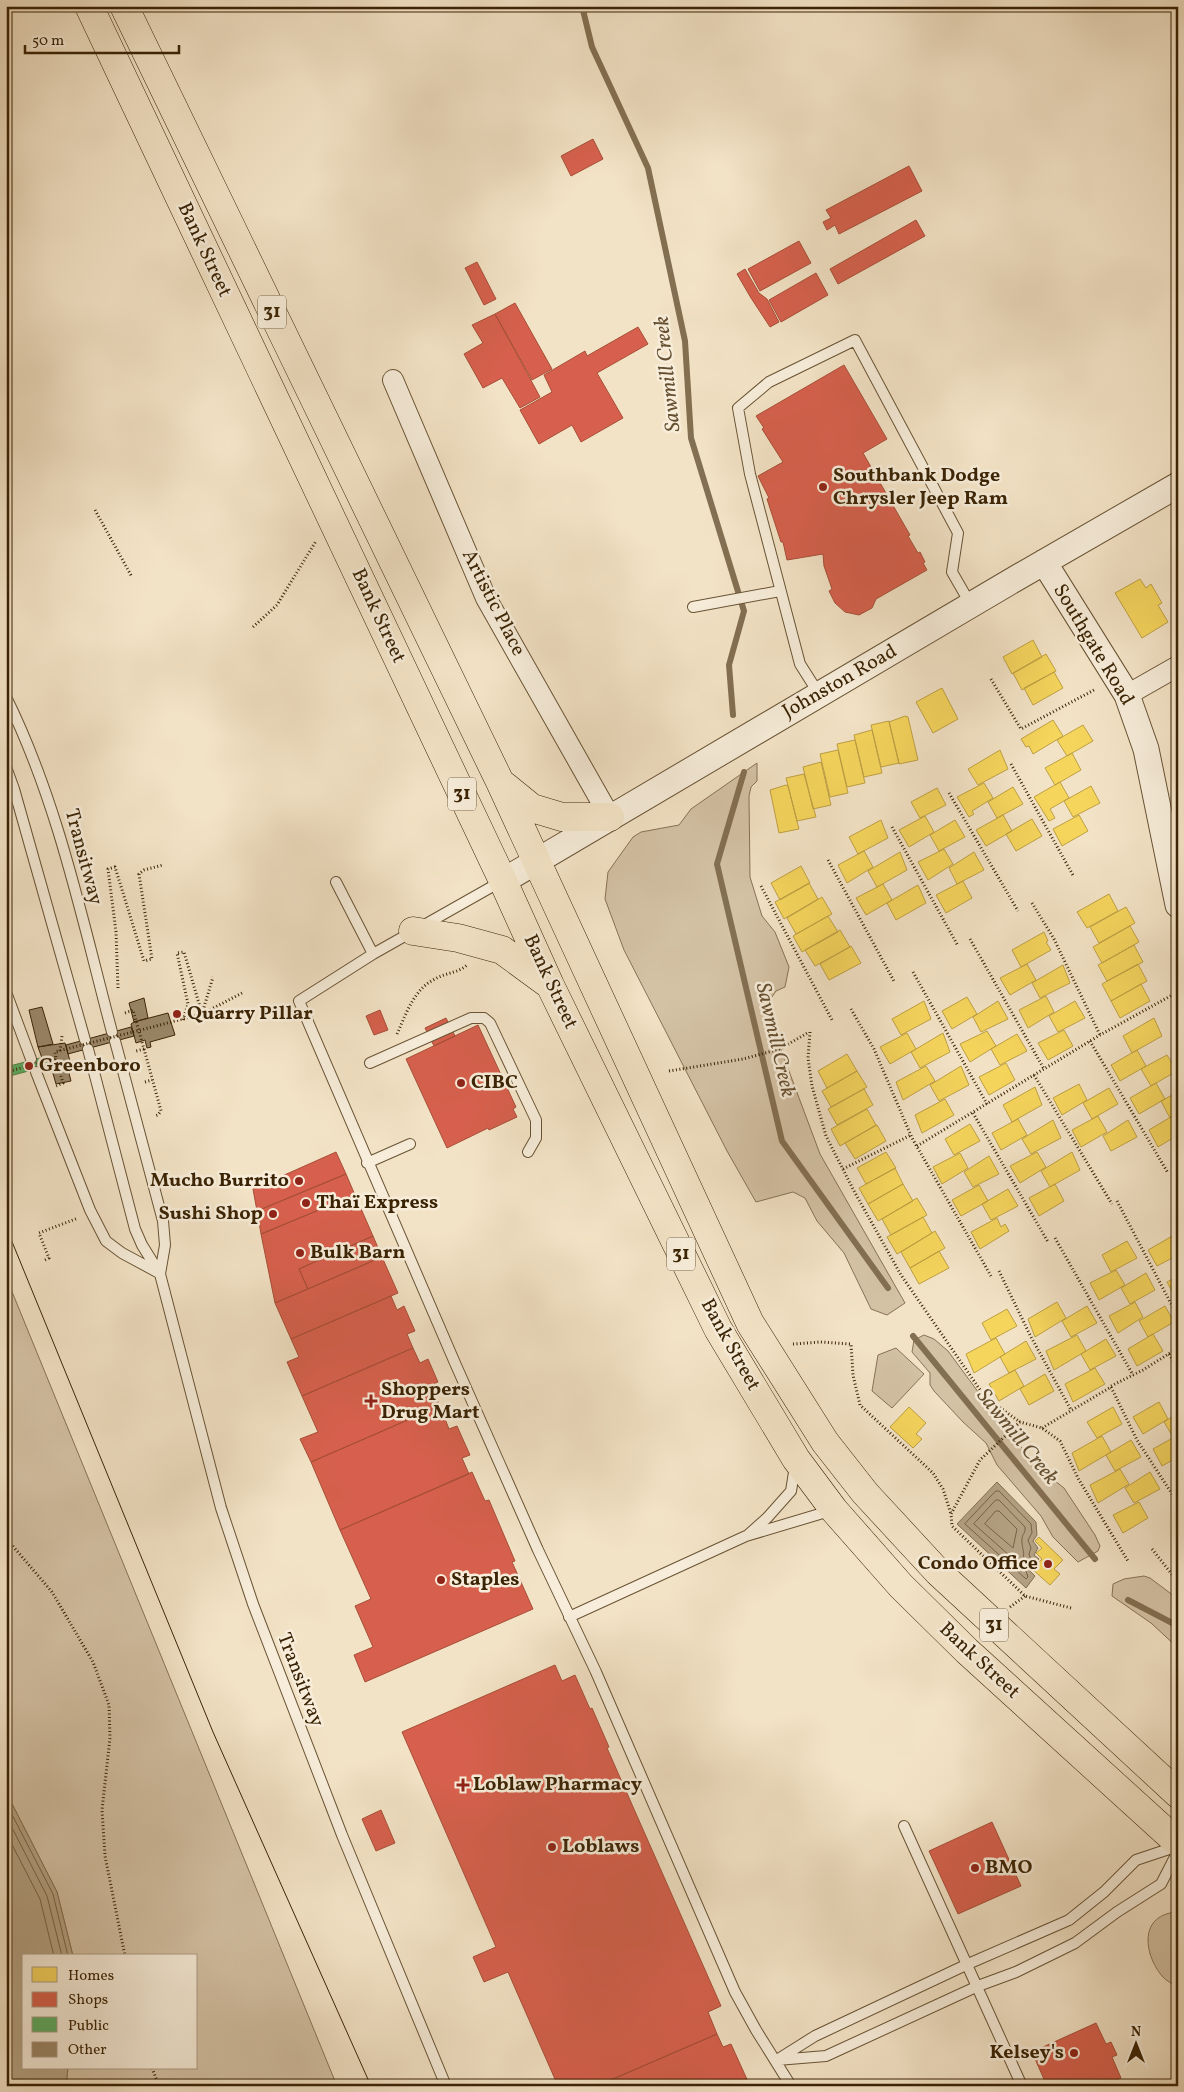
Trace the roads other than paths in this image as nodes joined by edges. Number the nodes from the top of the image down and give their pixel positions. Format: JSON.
{"nodes":[{"id":1,"x":89,"y":6,"type":"edge"},
{"id":2,"x":124,"y":6,"type":"edge"},
{"id":3,"x":393,"y":380,"type":"dead end"},
{"id":4,"x":1178,"y":485,"type":"edge"},
{"id":5,"x":1044,"y":562,"type":"junction"},
{"id":6,"x":780,"y":591,"type":"junction"},
{"id":7,"x":971,"y":605,"type":"junction"},
{"id":8,"x":693,"y":607,"type":"dead end"},
{"id":9,"x":1178,"y":666,"type":"edge"},
{"id":10,"x":819,"y":694,"type":"junction"},
{"id":11,"x":1128,"y":694,"type":"junction"},
{"id":12,"x":6,"y":696,"type":"edge"},
{"id":13,"x":6,"y":767,"type":"edge"},
{"id":14,"x":500,"y":782,"type":"junction"},
{"id":15,"x":610,"y":817,"type":"junction"},
{"id":16,"x":536,"y":861,"type":"junction"},
{"id":17,"x":503,"y":880,"type":"junction"},
{"id":18,"x":336,"y":882,"type":"dead end"},
{"id":19,"x":1178,"y":905,"type":"edge"},
{"id":20,"x":413,"y":932,"type":"junction"},
{"id":21,"x":373,"y":954,"type":"junction"},
{"id":22,"x":550,"y":985,"type":"junction"},
{"id":23,"x":6,"y":992,"type":"edge"},
{"id":24,"x":31,"y":1059,"type":"dead end"},
{"id":25,"x":370,"y":1064,"type":"road end"},
{"id":26,"x":36,"y":1072,"type":"dead end"},
{"id":27,"x":410,"y":1144,"type":"dead end"},
{"id":28,"x":528,"y":1152,"type":"dead end"},
{"id":29,"x":367,"y":1163,"type":"junction"},
{"id":30,"x":160,"y":1274,"type":"junction"},
{"id":31,"x":796,"y":1459,"type":"junction"},
{"id":32,"x":834,"y":1510,"type":"junction"},
{"id":33,"x":746,"y":1536,"type":"junction"},
{"id":34,"x":570,"y":1617,"type":"junction"},
{"id":35,"x":1178,"y":1794,"type":"edge"},
{"id":36,"x":904,"y":1826,"type":"dead end"},
{"id":37,"x":1178,"y":1845,"type":"edge"},
{"id":38,"x":1178,"y":1851,"type":"edge"},
{"id":39,"x":968,"y":1964,"type":"junction"},
{"id":40,"x":978,"y":1986,"type":"junction"},
{"id":41,"x":776,"y":2060,"type":"junction"},
{"id":42,"x":446,"y":2086,"type":"edge"},
{"id":43,"x":791,"y":2086,"type":"edge"},
{"id":44,"x":1022,"y":2086,"type":"edge"}],
"edges":[{"from":1,"to":17,"type":"main road","name":"Bank Street","number":"31"},
{"from":2,"to":14,"type":"main road","name":"Bank Street","number":"31"},
{"from":3,"to":15,"type":"street","name":"Artistic Place"},
{"from":4,"to":5,"type":"street","name":"Johnston Road"},
{"from":5,"to":7,"type":"street","name":"Johnston Road"},
{"from":5,"to":11,"type":"street","name":"Southgate Road"},
{"from":6,"to":7,"type":"lane"},
{"from":6,"to":8,"type":"lane"},
{"from":6,"to":10,"type":"lane"},
{"from":7,"to":10,"type":"street","name":"Johnston Road"},
{"from":9,"to":11,"type":"street"},
{"from":10,"to":15,"type":"street","name":"Johnston Road"},
{"from":11,"to":19,"type":"street","name":"Southgate Road"},
{"from":12,"to":30,"type":"lane","name":"Transitway"},
{"from":13,"to":30,"type":"lane","name":"Transitway"},
{"from":14,"to":15,"type":"main road"},
{"from":14,"to":16,"type":"main road","name":"Bank Street","number":"31"},
{"from":15,"to":16,"type":"street","name":"Johnston Road"},
{"from":16,"to":17,"type":"street","name":"Johnston Road"},
{"from":16,"to":35,"type":"main road","name":"Bank Street","number":"31"},
{"from":17,"to":20,"type":"lane"},
{"from":17,"to":22,"type":"main road","name":"Bank Street","number":"31"},
{"from":18,"to":21,"type":"lane"},
{"from":20,"to":21,"type":"lane"},
{"from":20,"to":22,"type":"main road"},
{"from":21,"to":29,"type":"lane"},
{"from":22,"to":31,"type":"main road","name":"Bank Street","number":"31"},
{"from":23,"to":24,"type":"lane"},
{"from":25,"to":28,"type":"lane"},
{"from":26,"to":30,"type":"lane"},
{"from":27,"to":29,"type":"lane"},
{"from":29,"to":34,"type":"lane"},
{"from":30,"to":42,"type":"lane","name":"Transitway"},
{"from":31,"to":32,"type":"main road","name":"Bank Street","number":"31"},
{"from":31,"to":33,"type":"lane"},
{"from":32,"to":33,"type":"lane"},
{"from":32,"to":37,"type":"main road","name":"Bank Street","number":"31"},
{"from":33,"to":34,"type":"lane"},
{"from":34,"to":41,"type":"lane"},
{"from":36,"to":39,"type":"lane"},
{"from":37,"to":39,"type":"lane"},
{"from":38,"to":40,"type":"lane"},
{"from":39,"to":40,"type":"lane"},
{"from":39,"to":41,"type":"lane"},
{"from":40,"to":41,"type":"lane"},
{"from":40,"to":44,"type":"lane"},
{"from":41,"to":43,"type":"lane"}]}
